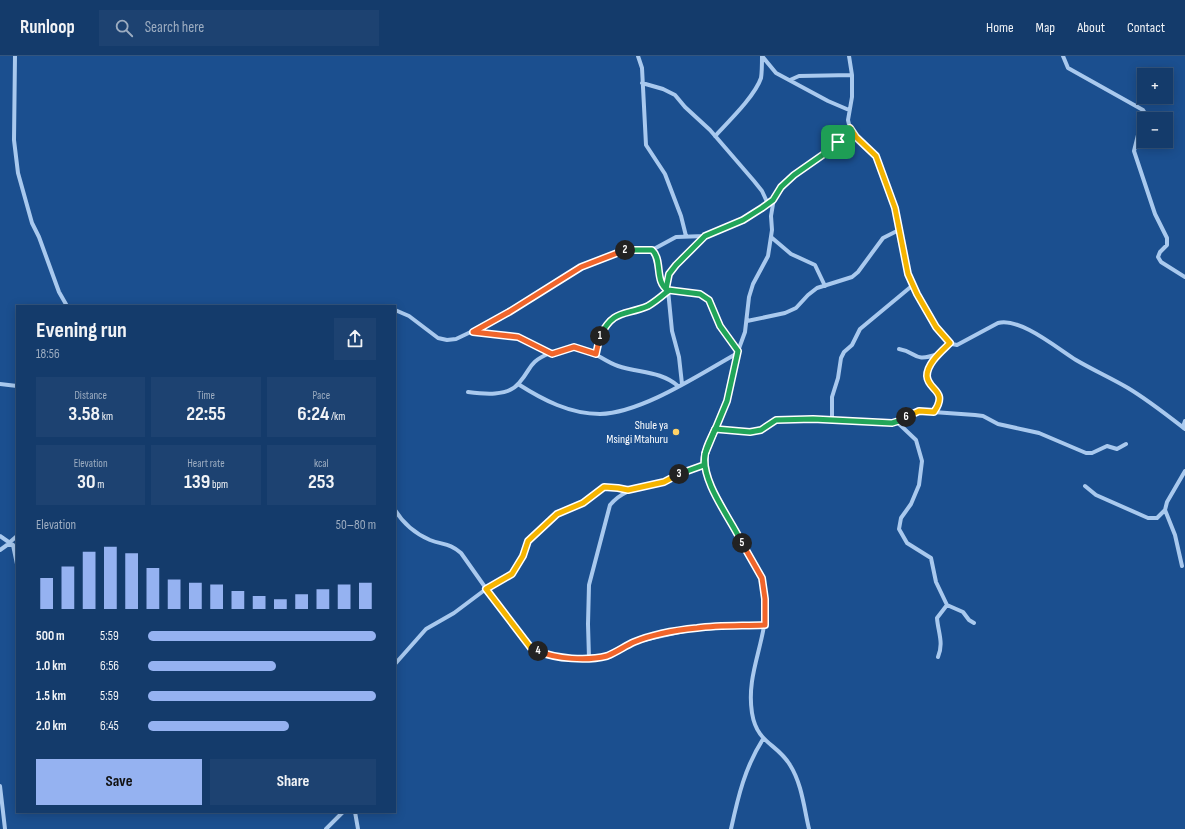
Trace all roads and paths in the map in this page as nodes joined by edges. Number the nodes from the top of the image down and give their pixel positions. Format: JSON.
{"nodes":[{"id":1,"x":15,"y":56,"type":"edge"},
{"id":2,"x":638,"y":56,"type":"edge"},
{"id":3,"x":762,"y":56,"type":"edge"},
{"id":4,"x":849,"y":56,"type":"edge"},
{"id":5,"x":1063,"y":56,"type":"edge"},
{"id":6,"x":852,"y":75,"type":"junction"},
{"id":7,"x":790,"y":80,"type":"junction"},
{"id":8,"x":642,"y":83,"type":"junction"},
{"id":9,"x":849,"y":110,"type":"junction"},
{"id":10,"x":1144,"y":112,"type":"edge"},
{"id":11,"x":850,"y":128,"type":"junction"},
{"id":12,"x":715,"y":136,"type":"junction"},
{"id":13,"x":1137,"y":139,"type":"edge"},
{"id":14,"x":773,"y":200,"type":"junction"},
{"id":15,"x":768,"y":204,"type":"junction"},
{"id":16,"x":899,"y":230,"type":"junction"},
{"id":17,"x":686,"y":236,"type":"junction"},
{"id":18,"x":705,"y":236,"type":"junction"},
{"id":19,"x":771,"y":237,"type":"junction"},
{"id":20,"x":652,"y":250,"type":"junction"},
{"id":21,"x":1185,"y":277,"type":"edge"},
{"id":22,"x":913,"y":285,"type":"junction"},
{"id":23,"x":825,"y":286,"type":"junction"},
{"id":24,"x":668,"y":290,"type":"junction"},
{"id":25,"x":67,"y":305,"type":"edge"},
{"id":26,"x":396,"y":310,"type":"edge"},
{"id":27,"x":746,"y":321,"type":"junction"},
{"id":28,"x":473,"y":332,"type":"junction"},
{"id":29,"x":950,"y":343,"type":"junction"},
{"id":30,"x":899,"y":349,"type":"dead end"},
{"id":31,"x":550,"y":353,"type":"junction"},
{"id":32,"x":737,"y":353,"type":"junction"},
{"id":33,"x":596,"y":354,"type":"junction"},
{"id":34,"x":939,"y":354,"type":"junction"},
{"id":35,"x":0,"y":384,"type":"edge"},
{"id":36,"x":518,"y":384,"type":"junction"},
{"id":37,"x":680,"y":385,"type":"junction"},
{"id":38,"x":16,"y":386,"type":"edge"},
{"id":39,"x":468,"y":392,"type":"dead end"},
{"id":40,"x":934,"y":412,"type":"junction"},
{"id":41,"x":832,"y":419,"type":"junction"},
{"id":42,"x":1185,"y":421,"type":"edge"},
{"id":43,"x":897,"y":422,"type":"junction"},
{"id":44,"x":1184,"y":428,"type":"edge"},
{"id":45,"x":715,"y":429,"type":"junction"},
{"id":46,"x":1126,"y":444,"type":"dead end"},
{"id":47,"x":704,"y":465,"type":"junction"},
{"id":48,"x":1185,"y":471,"type":"edge"},
{"id":49,"x":1085,"y":486,"type":"dead end"},
{"id":50,"x":628,"y":490,"type":"junction"},
{"id":51,"x":1164,"y":510,"type":"junction"},
{"id":52,"x":396,"y":511,"type":"edge"},
{"id":53,"x":0,"y":536,"type":"edge"},
{"id":54,"x":16,"y":537,"type":"edge"},
{"id":55,"x":11,"y":544,"type":"junction"},
{"id":56,"x":0,"y":550,"type":"edge"},
{"id":57,"x":16,"y":561,"type":"edge"},
{"id":58,"x":1182,"y":566,"type":"dead end"},
{"id":59,"x":486,"y":589,"type":"junction"},
{"id":60,"x":947,"y":605,"type":"junction"},
{"id":61,"x":974,"y":623,"type":"dead end"},
{"id":62,"x":765,"y":625,"type":"junction"},
{"id":63,"x":938,"y":657,"type":"dead end"},
{"id":64,"x":589,"y":658,"type":"junction"},
{"id":65,"x":396,"y":663,"type":"edge"},
{"id":66,"x":763,"y":739,"type":"junction"},
{"id":67,"x":0,"y":786,"type":"edge"},
{"id":68,"x":342,"y":813,"type":"edge"},
{"id":69,"x":355,"y":813,"type":"edge"},
{"id":70,"x":5,"y":829,"type":"edge"},
{"id":71,"x":326,"y":829,"type":"edge"},
{"id":72,"x":358,"y":829,"type":"edge"},
{"id":73,"x":731,"y":829,"type":"edge"},
{"id":74,"x":809,"y":829,"type":"edge"}],
"edges":[{"from":1,"to":25,"type":"street"},
{"from":2,"to":8,"type":"street"},
{"from":3,"to":7,"type":"street"},
{"from":3,"to":12,"type":"street"},
{"from":4,"to":6,"type":"street"},
{"from":5,"to":10,"type":"street"},
{"from":6,"to":7,"type":"street"},
{"from":6,"to":9,"type":"street"},
{"from":7,"to":9,"type":"street"},
{"from":8,"to":12,"type":"street"},
{"from":8,"to":17,"type":"street"},
{"from":9,"to":11,"type":"street"},
{"from":11,"to":14,"type":"street"},
{"from":11,"to":16,"type":"street"},
{"from":12,"to":15,"type":"street"},
{"from":13,"to":21,"type":"street"},
{"from":14,"to":15,"type":"street"},
{"from":14,"to":19,"type":"street"},
{"from":15,"to":18,"type":"street"},
{"from":16,"to":22,"type":"street"},
{"from":16,"to":23,"type":"street"},
{"from":17,"to":18,"type":"street"},
{"from":17,"to":20,"type":"street"},
{"from":18,"to":24,"type":"street"},
{"from":19,"to":23,"type":"street"},
{"from":19,"to":27,"type":"street"},
{"from":20,"to":24,"type":"street"},
{"from":20,"to":28,"type":"street"},
{"from":22,"to":29,"type":"street"},
{"from":22,"to":41,"type":"street"},
{"from":23,"to":27,"type":"street"},
{"from":24,"to":32,"type":"street"},
{"from":24,"to":33,"type":"street"},
{"from":24,"to":37,"type":"street"},
{"from":26,"to":28,"type":"street"},
{"from":27,"to":32,"type":"street"},
{"from":28,"to":31,"type":"street"},
{"from":29,"to":34,"type":"street"},
{"from":29,"to":44,"type":"street"},
{"from":30,"to":34,"type":"street"},
{"from":31,"to":33,"type":"street"},
{"from":31,"to":36,"type":"street"},
{"from":32,"to":37,"type":"street"},
{"from":32,"to":45,"type":"street"},
{"from":33,"to":37,"type":"street"},
{"from":34,"to":40,"type":"street"},
{"from":35,"to":38,"type":"street"},
{"from":36,"to":37,"type":"street"},
{"from":36,"to":39,"type":"street"},
{"from":40,"to":43,"type":"street"},
{"from":40,"to":46,"type":"street"},
{"from":41,"to":43,"type":"street"},
{"from":41,"to":45,"type":"street"},
{"from":42,"to":44,"type":"street"},
{"from":43,"to":60,"type":"street"},
{"from":45,"to":47,"type":"street"},
{"from":47,"to":50,"type":"street"},
{"from":47,"to":62,"type":"street"},
{"from":48,"to":51,"type":"street"},
{"from":49,"to":51,"type":"street"},
{"from":50,"to":59,"type":"street"},
{"from":50,"to":64,"type":"street"},
{"from":51,"to":58,"type":"street"},
{"from":52,"to":59,"type":"street"},
{"from":53,"to":55,"type":"street"},
{"from":54,"to":55,"type":"street"},
{"from":55,"to":56,"type":"street"},
{"from":55,"to":57,"type":"street"},
{"from":59,"to":64,"type":"street"},
{"from":59,"to":65,"type":"street"},
{"from":60,"to":61,"type":"street"},
{"from":60,"to":63,"type":"street"},
{"from":62,"to":64,"type":"street"},
{"from":62,"to":66,"type":"street"},
{"from":66,"to":73,"type":"street"},
{"from":66,"to":74,"type":"street"},
{"from":67,"to":70,"type":"street"},
{"from":68,"to":71,"type":"street"},
{"from":69,"to":72,"type":"street"}]}
